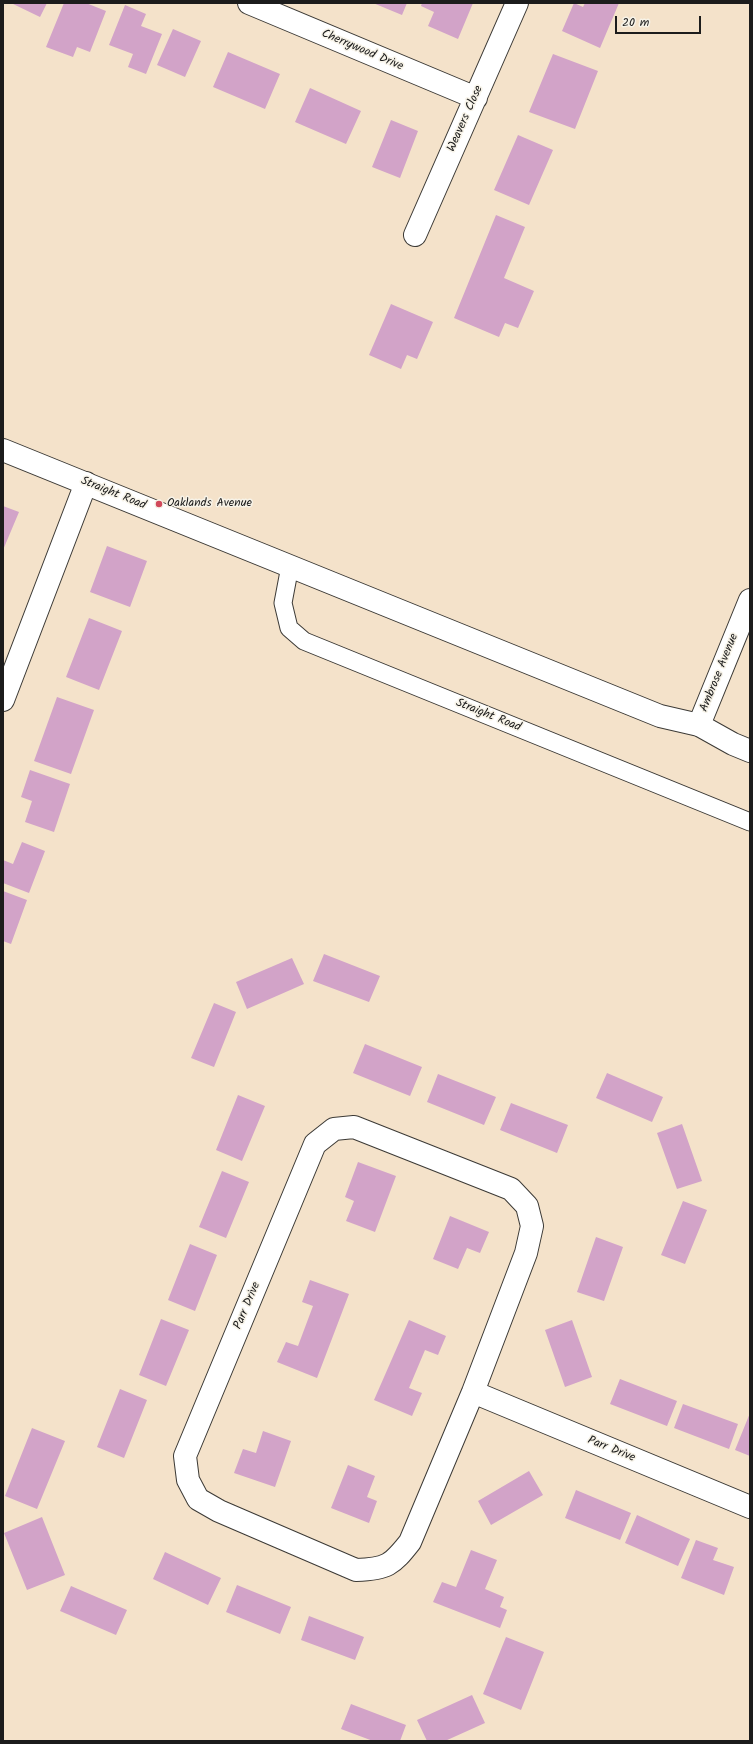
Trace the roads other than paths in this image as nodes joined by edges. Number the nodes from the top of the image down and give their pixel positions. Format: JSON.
{"nodes":[{"id":1,"x":249,"y":3,"type":"edge"},
{"id":2,"x":517,"y":3,"type":"edge"},
{"id":3,"x":476,"y":98,"type":"junction"},
{"id":4,"x":415,"y":235,"type":"dead end"},
{"id":5,"x":3,"y":450,"type":"edge"},
{"id":6,"x":86,"y":482,"type":"junction"},
{"id":7,"x":290,"y":566,"type":"junction"},
{"id":8,"x":750,"y":600,"type":"edge"},
{"id":9,"x":3,"y":700,"type":"edge"},
{"id":10,"x":699,"y":725,"type":"junction"},
{"id":11,"x":750,"y":751,"type":"edge"},
{"id":12,"x":750,"y":822,"type":"edge"},
{"id":13,"x":472,"y":1392,"type":"junction"},
{"id":14,"x":750,"y":1507,"type":"edge"}],
"edges":[{"from":1,"to":3,"type":"street","name":"Cherrywood Drive"},
{"from":2,"to":3,"type":"street","name":"Weavers Close"},
{"from":3,"to":4,"type":"street","name":"Weavers Close"},
{"from":5,"to":6,"type":"street","name":"Straight Road"},
{"from":6,"to":7,"type":"street","name":"Straight Road"},
{"from":6,"to":9,"type":"street"},
{"from":7,"to":10,"type":"street","name":"Straight Road"},
{"from":7,"to":12,"type":"lane","name":"Straight Road"},
{"from":8,"to":10,"type":"street","name":"Ambrose Avenue"},
{"from":10,"to":11,"type":"street","name":"Straight Road"},
{"from":13,"to":13,"type":"street","name":"Parr Drive"},
{"from":13,"to":14,"type":"street","name":"Parr Drive"}]}
